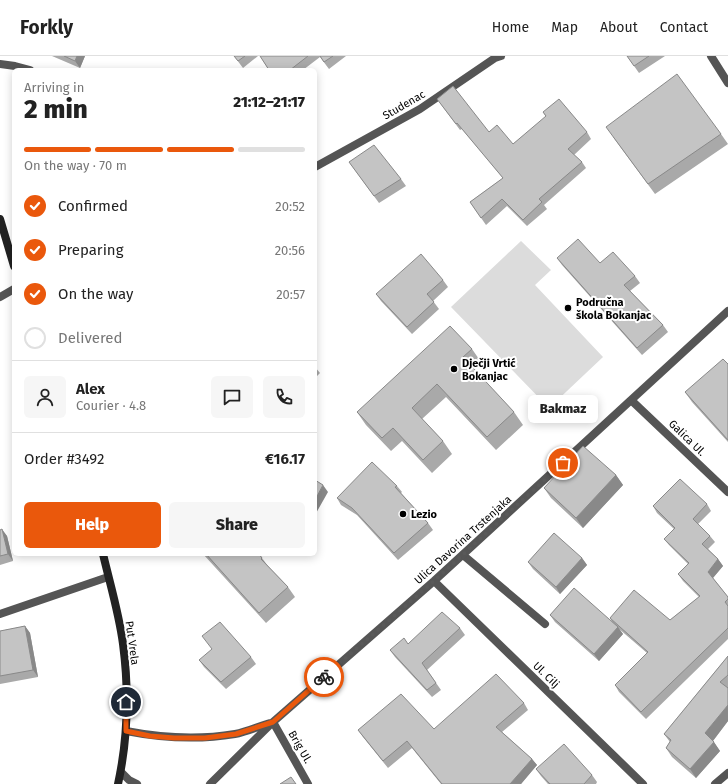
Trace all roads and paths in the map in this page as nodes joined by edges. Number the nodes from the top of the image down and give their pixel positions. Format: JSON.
{"nodes":[{"id":1,"x":501,"y":56,"type":"edge"},
{"id":2,"x":711,"y":56,"type":"edge"},
{"id":3,"x":0,"y":64,"type":"edge"},
{"id":4,"x":22,"y":68,"type":"edge"},
{"id":5,"x":728,"y":83,"type":"edge"},
{"id":6,"x":317,"y":166,"type":"edge"},
{"id":7,"x":0,"y":219,"type":"edge"},
{"id":8,"x":12,"y":259,"type":"edge"},
{"id":9,"x":12,"y":290,"type":"edge"},
{"id":10,"x":0,"y":297,"type":"edge"},
{"id":11,"x":728,"y":310,"type":"edge"},
{"id":12,"x":631,"y":400,"type":"junction"},
{"id":13,"x":728,"y":492,"type":"edge"},
{"id":14,"x":463,"y":555,"type":"junction"},
{"id":15,"x":103,"y":556,"type":"edge"},
{"id":16,"x":108,"y":577,"type":"junction"},
{"id":17,"x":434,"y":581,"type":"junction"},
{"id":18,"x":0,"y":614,"type":"edge"},
{"id":19,"x":545,"y":624,"type":"dead end"},
{"id":20,"x":273,"y":722,"type":"junction"},
{"id":21,"x":126,"y":731,"type":"junction"},
{"id":22,"x":120,"y":772,"type":"junction"},
{"id":23,"x":728,"y":773,"type":"edge"},
{"id":24,"x":118,"y":784,"type":"edge"},
{"id":25,"x":137,"y":784,"type":"edge"},
{"id":26,"x":210,"y":784,"type":"edge"},
{"id":27,"x":308,"y":784,"type":"edge"},
{"id":28,"x":643,"y":784,"type":"edge"},
{"id":29,"x":715,"y":784,"type":"edge"}],
"edges":[{"from":1,"to":6,"type":"street","name":"Studenac"},
{"from":2,"to":5,"type":"street"},
{"from":3,"to":4,"type":"street"},
{"from":7,"to":8,"type":"main road"},
{"from":9,"to":10,"type":"street"},
{"from":11,"to":12,"type":"street","name":"Ulica Davorina Trstenjaka"},
{"from":12,"to":13,"type":"street","name":"Galica Ul."},
{"from":12,"to":14,"type":"street","name":"Ulica Davorina Trstenjaka"},
{"from":14,"to":17,"type":"street","name":"Ulica Davorina Trstenjaka"},
{"from":14,"to":19,"type":"street"},
{"from":15,"to":16,"type":"main road","name":"Put Vrela"},
{"from":16,"to":18,"type":"street"},
{"from":16,"to":21,"type":"main road","name":"Put Vrela"},
{"from":17,"to":20,"type":"street","name":"Ulica Davorina Trstenjaka"},
{"from":17,"to":28,"type":"street","name":"Ul. Cilj"},
{"from":20,"to":21,"type":"street"},
{"from":20,"to":26,"type":"street","name":"Ulica Davorina Trstenjaka"},
{"from":20,"to":27,"type":"street","name":"Brig Ul."},
{"from":21,"to":22,"type":"main road","name":"Put Vrela"},
{"from":22,"to":24,"type":"main road","name":"Put Vrela"},
{"from":22,"to":25,"type":"street"},
{"from":23,"to":29,"type":"street"}]}
